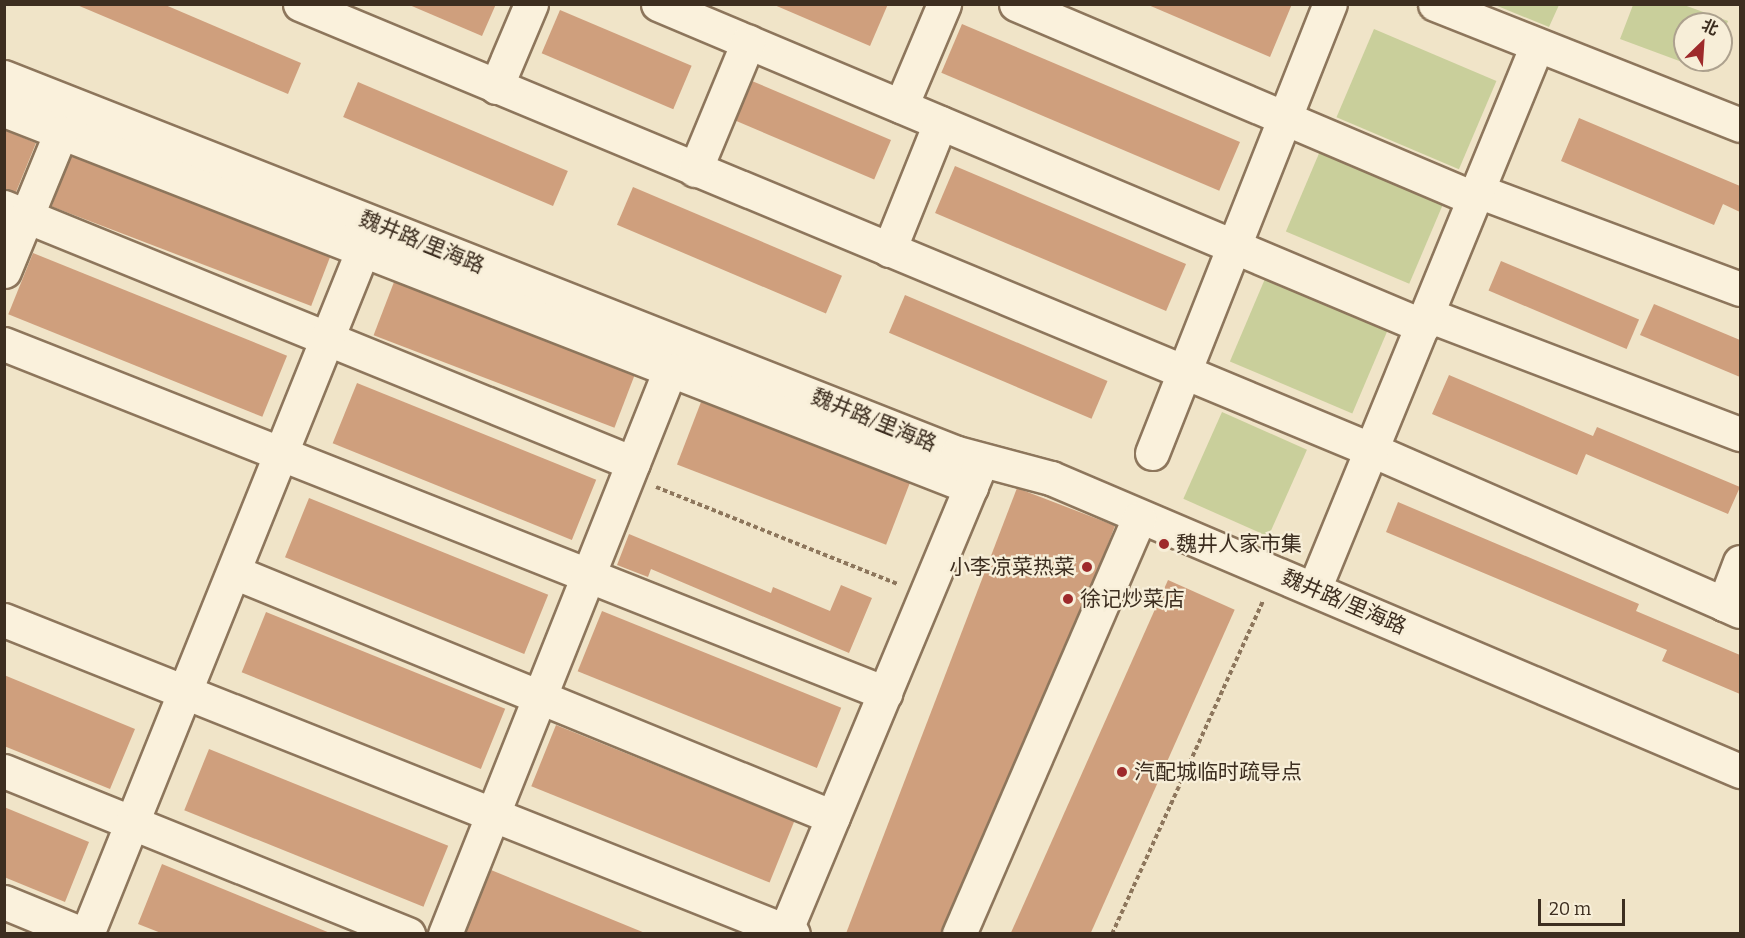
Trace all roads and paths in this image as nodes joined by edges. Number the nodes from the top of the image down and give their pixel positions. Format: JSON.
{"nodes":[{"id":1,"x":300,"y":4,"type":"edge"},
{"id":2,"x":531,"y":4,"type":"edge"},
{"id":3,"x":658,"y":4,"type":"edge"},
{"id":4,"x":944,"y":4,"type":"edge"},
{"id":5,"x":1330,"y":4,"type":"edge"},
{"id":6,"x":1435,"y":4,"type":"edge"},
{"id":7,"x":1026,"y":6,"type":"edge"},
{"id":8,"x":748,"y":42,"type":"junction"},
{"id":9,"x":1537,"y":45,"type":"junction"},
{"id":10,"x":4,"y":77,"type":"edge"},
{"id":11,"x":496,"y":87,"type":"junction"},
{"id":12,"x":901,"y":106,"type":"junction"},
{"id":13,"x":4,"y":110,"type":"edge"},
{"id":14,"x":1285,"y":117,"type":"junction"},
{"id":15,"x":940,"y":123,"type":"junction"},
{"id":16,"x":1740,"y":125,"type":"edge"},
{"id":17,"x":61,"y":132,"type":"junction"},
{"id":18,"x":695,"y":170,"type":"junction"},
{"id":19,"x":1476,"y":195,"type":"junction"},
{"id":20,"x":16,"y":212,"type":"edge"},
{"id":21,"x":1233,"y":246,"type":"junction"},
{"id":22,"x":363,"y":249,"type":"junction"},
{"id":23,"x":889,"y":250,"type":"junction"},
{"id":24,"x":4,"y":271,"type":"edge"},
{"id":25,"x":1740,"y":289,"type":"edge"},
{"id":26,"x":1426,"y":321,"type":"junction"},
{"id":27,"x":328,"y":339,"type":"junction"},
{"id":28,"x":4,"y":344,"type":"edge"},
{"id":29,"x":670,"y":370,"type":"junction"},
{"id":30,"x":1182,"y":373,"type":"junction"},
{"id":31,"x":1740,"y":434,"type":"edge"},
{"id":32,"x":1372,"y":450,"type":"junction"},
{"id":33,"x":282,"y":453,"type":"junction"},
{"id":34,"x":1152,"y":453,"type":"dead end"},
{"id":35,"x":630,"y":469,"type":"junction"},
{"id":36,"x":977,"y":473,"type":"junction"},
{"id":37,"x":1139,"y":518,"type":"junction"},
{"id":38,"x":1740,"y":562,"type":"edge"},
{"id":39,"x":234,"y":572,"type":"junction"},
{"id":40,"x":1275,"y":573,"type":"junction"},
{"id":41,"x":588,"y":575,"type":"junction"},
{"id":42,"x":1314,"y":589,"type":"junction"},
{"id":43,"x":926,"y":596,"type":"junction"},
{"id":44,"x":1732,"y":607,"type":"edge"},
{"id":45,"x":4,"y":620,"type":"edge"},
{"id":46,"x":185,"y":692,"type":"junction"},
{"id":47,"x":885,"y":693,"type":"junction"},
{"id":48,"x":539,"y":696,"type":"junction"},
{"id":49,"x":4,"y":771,"type":"edge"},
{"id":50,"x":1740,"y":771,"type":"edge"},
{"id":51,"x":492,"y":814,"type":"junction"},
{"id":52,"x":833,"y":817,"type":"junction"},
{"id":53,"x":132,"y":822,"type":"junction"},
{"id":54,"x":4,"y":902,"type":"edge"},
{"id":55,"x":788,"y":932,"type":"edge"},
{"id":56,"x":82,"y":933,"type":"edge"},
{"id":57,"x":87,"y":933,"type":"edge"},
{"id":58,"x":408,"y":933,"type":"edge"},
{"id":59,"x":445,"y":933,"type":"edge"},
{"id":60,"x":959,"y":933,"type":"edge"},
{"id":61,"x":1112,"y":933,"type":"edge"}],
"edges":[{"from":1,"to":11,"type":"street"},
{"from":2,"to":11,"type":"street"},
{"from":3,"to":8,"type":"street"},
{"from":4,"to":12,"type":"street"},
{"from":5,"to":14,"type":"street"},
{"from":6,"to":9,"type":"street"},
{"from":7,"to":14,"type":"street"},
{"from":8,"to":12,"type":"street"},
{"from":8,"to":18,"type":"street"},
{"from":9,"to":16,"type":"street"},
{"from":9,"to":19,"type":"street"},
{"from":10,"to":36,"type":"street","name":"魏井路/里海路"},
{"from":11,"to":18,"type":"street"},
{"from":12,"to":15,"type":"street"},
{"from":13,"to":17,"type":"street"},
{"from":14,"to":19,"type":"street"},
{"from":14,"to":21,"type":"street"},
{"from":15,"to":21,"type":"street"},
{"from":15,"to":23,"type":"street"},
{"from":17,"to":20,"type":"street"},
{"from":17,"to":22,"type":"street"},
{"from":18,"to":23,"type":"street"},
{"from":19,"to":25,"type":"street"},
{"from":19,"to":26,"type":"street"},
{"from":20,"to":24,"type":"street"},
{"from":20,"to":27,"type":"street"},
{"from":21,"to":26,"type":"street"},
{"from":21,"to":30,"type":"street"},
{"from":22,"to":27,"type":"street"},
{"from":22,"to":29,"type":"street"},
{"from":23,"to":30,"type":"street"},
{"from":26,"to":31,"type":"street"},
{"from":26,"to":32,"type":"street"},
{"from":27,"to":33,"type":"street"},
{"from":27,"to":35,"type":"street"},
{"from":28,"to":33,"type":"street"},
{"from":29,"to":35,"type":"street"},
{"from":29,"to":36,"type":"street"},
{"from":30,"to":32,"type":"street"},
{"from":30,"to":34,"type":"street"},
{"from":32,"to":42,"type":"street"},
{"from":32,"to":44,"type":"street"},
{"from":33,"to":39,"type":"street"},
{"from":33,"to":41,"type":"street"},
{"from":35,"to":41,"type":"street"},
{"from":35,"to":43,"type":"path"},
{"from":36,"to":37,"type":"street","name":"魏井路/里海路"},
{"from":36,"to":43,"type":"street"},
{"from":37,"to":40,"type":"street","name":"魏井路/里海路"},
{"from":37,"to":60,"type":"street"},
{"from":38,"to":44,"type":"street"},
{"from":39,"to":46,"type":"street"},
{"from":39,"to":48,"type":"street"},
{"from":40,"to":42,"type":"street","name":"魏井路/里海路"},
{"from":40,"to":61,"type":"path"},
{"from":41,"to":47,"type":"street"},
{"from":41,"to":48,"type":"street"},
{"from":42,"to":50,"type":"street","name":"魏井路/里海路"},
{"from":43,"to":47,"type":"street"},
{"from":45,"to":46,"type":"street"},
{"from":46,"to":51,"type":"street"},
{"from":46,"to":53,"type":"street"},
{"from":47,"to":52,"type":"street"},
{"from":48,"to":51,"type":"street"},
{"from":48,"to":52,"type":"street"},
{"from":49,"to":53,"type":"street"},
{"from":51,"to":55,"type":"street"},
{"from":51,"to":59,"type":"street"},
{"from":52,"to":55,"type":"street"},
{"from":53,"to":57,"type":"street"},
{"from":53,"to":58,"type":"street"},
{"from":54,"to":56,"type":"street"}]}
